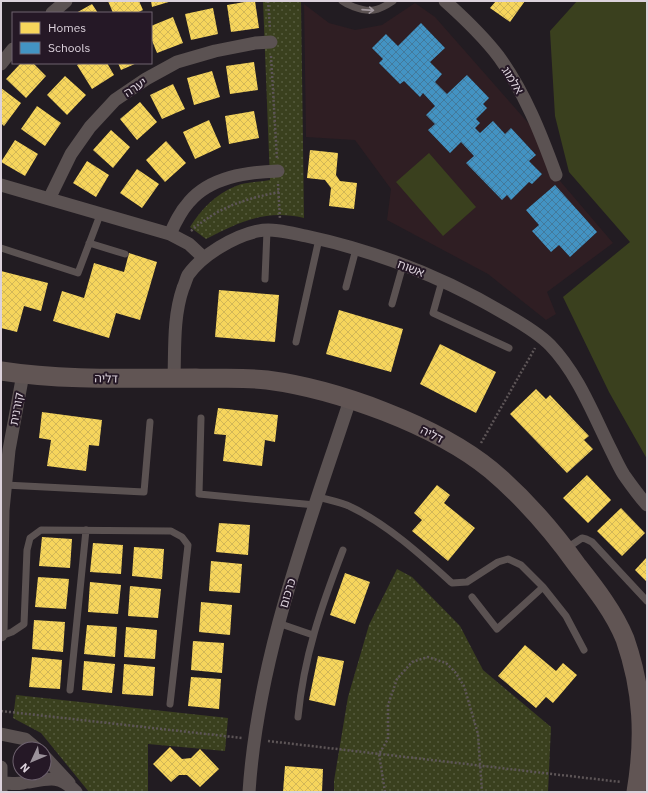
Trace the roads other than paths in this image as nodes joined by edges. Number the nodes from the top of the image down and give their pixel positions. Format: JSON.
{"nodes":[{"id":1,"x":66,"y":1,"type":"edge"},
{"id":2,"x":342,"y":1,"type":"edge"},
{"id":3,"x":392,"y":1,"type":"edge"},
{"id":4,"x":446,"y":1,"type":"edge"},
{"id":5,"x":53,"y":12,"type":"edge"},
{"id":6,"x":271,"y":42,"type":"road end"},
{"id":7,"x":12,"y":50,"type":"edge"},
{"id":8,"x":1,"y":64,"type":"edge"},
{"id":9,"x":278,"y":171,"type":"road end"},
{"id":10,"x":556,"y":175,"type":"dead end"},
{"id":11,"x":1,"y":185,"type":"edge"},
{"id":12,"x":49,"y":200,"type":"junction"},
{"id":13,"x":100,"y":215,"type":"junction"},
{"id":14,"x":267,"y":231,"type":"junction"},
{"id":15,"x":175,"y":237,"type":"junction"},
{"id":16,"x":319,"y":239,"type":"junction"},
{"id":17,"x":89,"y":243,"type":"junction"},
{"id":18,"x":1,"y":248,"type":"edge"},
{"id":19,"x":356,"y":249,"type":"junction"},
{"id":20,"x":125,"y":254,"type":"dead end"},
{"id":21,"x":204,"y":258,"type":"junction"},
{"id":22,"x":403,"y":265,"type":"junction"},
{"id":23,"x":265,"y":279,"type":"dead end"},
{"id":24,"x":442,"y":281,"type":"junction"},
{"id":25,"x":346,"y":287,"type":"dead end"},
{"id":26,"x":392,"y":304,"type":"dead end"},
{"id":27,"x":296,"y":342,"type":"dead end"},
{"id":28,"x":509,"y":348,"type":"dead end"},
{"id":29,"x":1,"y":371,"type":"edge"},
{"id":30,"x":23,"y":374,"type":"junction"},
{"id":31,"x":174,"y":378,"type":"junction"},
{"id":32,"x":350,"y":400,"type":"junction"},
{"id":33,"x":201,"y":418,"type":"dead end"},
{"id":34,"x":150,"y":422,"type":"dead end"},
{"id":35,"x":5,"y":485,"type":"junction"},
{"id":36,"x":317,"y":501,"type":"junction"},
{"id":37,"x":647,"y":505,"type":"edge"},
{"id":38,"x":86,"y":530,"type":"junction"},
{"id":39,"x":566,"y":549,"type":"junction"},
{"id":40,"x":344,"y":550,"type":"dead end"},
{"id":41,"x":1,"y":581,"type":"edge"},
{"id":42,"x":542,"y":587,"type":"junction"},
{"id":43,"x":472,"y":598,"type":"dead end"},
{"id":44,"x":647,"y":601,"type":"edge"},
{"id":45,"x":278,"y":623,"type":"junction"},
{"id":46,"x":312,"y":635,"type":"junction"},
{"id":47,"x":1,"y":636,"type":"edge"},
{"id":48,"x":584,"y":650,"type":"dead end"},
{"id":49,"x":70,"y":690,"type":"dead end"},
{"id":50,"x":170,"y":704,"type":"dead end"},
{"id":51,"x":298,"y":717,"type":"dead end"},
{"id":52,"x":1,"y":734,"type":"edge"},
{"id":53,"x":28,"y":741,"type":"edge"},
{"id":54,"x":52,"y":765,"type":"edge"},
{"id":55,"x":1,"y":767,"type":"edge"},
{"id":56,"x":52,"y":779,"type":"edge"},
{"id":57,"x":25,"y":781,"type":"edge"},
{"id":58,"x":1,"y":783,"type":"edge"},
{"id":59,"x":640,"y":787,"type":"edge"},
{"id":60,"x":1,"y":792,"type":"edge"},
{"id":61,"x":76,"y":792,"type":"edge"},
{"id":62,"x":249,"y":792,"type":"edge"}],
"edges":[{"from":1,"to":5,"type":"street"},
{"from":2,"to":3,"type":"lane","one_way":true},
{"from":4,"to":10,"type":"street","name":"אלמוג"},
{"from":6,"to":12,"type":"street","name":"יערה"},
{"from":7,"to":8,"type":"street"},
{"from":9,"to":15,"type":"street"},
{"from":11,"to":12,"type":"street"},
{"from":12,"to":13,"type":"street"},
{"from":13,"to":15,"type":"street"},
{"from":13,"to":17,"type":"lane"},
{"from":14,"to":16,"type":"street","name":"אשוח"},
{"from":14,"to":21,"type":"street","name":"אשוח"},
{"from":14,"to":23,"type":"lane"},
{"from":15,"to":21,"type":"street"},
{"from":16,"to":19,"type":"street","name":"אשוח"},
{"from":16,"to":27,"type":"lane"},
{"from":17,"to":18,"type":"lane"},
{"from":17,"to":20,"type":"lane"},
{"from":19,"to":22,"type":"street","name":"אשוח"},
{"from":19,"to":25,"type":"lane"},
{"from":21,"to":31,"type":"street","name":"אשוח"},
{"from":22,"to":24,"type":"street","name":"אשוח"},
{"from":22,"to":26,"type":"lane"},
{"from":24,"to":28,"type":"lane"},
{"from":24,"to":37,"type":"street","name":"אשוח"},
{"from":29,"to":30,"type":"street","name":"דליה"},
{"from":30,"to":31,"type":"street","name":"דליה"},
{"from":30,"to":35,"type":"street","name":"קורנית"},
{"from":31,"to":32,"type":"street","name":"דליה"},
{"from":32,"to":36,"type":"street","name":"כרכום"},
{"from":32,"to":39,"type":"street","name":"דליה"},
{"from":33,"to":36,"type":"lane"},
{"from":34,"to":35,"type":"lane"},
{"from":35,"to":41,"type":"street","name":"קורנית"},
{"from":36,"to":42,"type":"lane"},
{"from":36,"to":45,"type":"street","name":"כרכום"},
{"from":38,"to":47,"type":"lane"},
{"from":38,"to":49,"type":"lane"},
{"from":38,"to":50,"type":"lane"},
{"from":39,"to":44,"type":"lane"},
{"from":39,"to":59,"type":"street","name":"דליה"},
{"from":40,"to":46,"type":"lane"},
{"from":41,"to":47,"type":"street","name":"קורנית"},
{"from":42,"to":43,"type":"lane"},
{"from":42,"to":48,"type":"lane"},
{"from":45,"to":46,"type":"lane"},
{"from":45,"to":62,"type":"street","name":"כרכום"},
{"from":46,"to":51,"type":"lane"},
{"from":52,"to":53,"type":"street"},
{"from":54,"to":61,"type":"street"},
{"from":55,"to":58,"type":"street"},
{"from":56,"to":61,"type":"street"},
{"from":57,"to":58,"type":"street"},
{"from":58,"to":60,"type":"street"}]}
